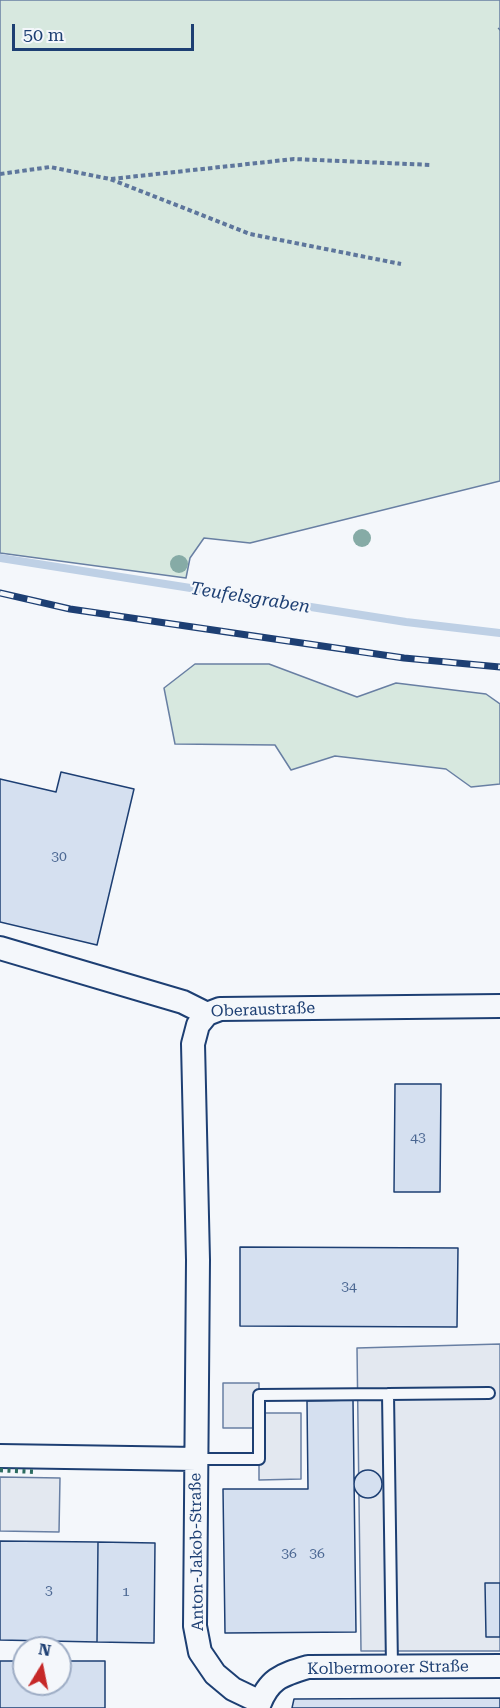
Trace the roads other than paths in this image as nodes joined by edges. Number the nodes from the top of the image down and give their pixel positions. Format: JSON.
{"nodes":[{"id":1,"x":0,"y":948,"type":"edge"},
{"id":2,"x":500,"y":1006,"type":"edge"},
{"id":3,"x":207,"y":1014,"type":"junction"},
{"id":4,"x":489,"y":1393,"type":"dead end"},
{"id":5,"x":388,"y":1394,"type":"junction"},
{"id":6,"x":0,"y":1455,"type":"edge"},
{"id":7,"x":196,"y":1459,"type":"junction"},
{"id":8,"x":392,"y":1666,"type":"junction"},
{"id":9,"x":500,"y":1666,"type":"edge"},
{"id":10,"x":259,"y":1705,"type":"edge"}],
"edges":[{"from":1,"to":3,"type":"street","name":"Oberaustraße"},
{"from":2,"to":3,"type":"street","name":"Oberaustraße"},
{"from":3,"to":7,"type":"street"},
{"from":4,"to":5,"type":"lane"},
{"from":5,"to":7,"type":"lane"},
{"from":5,"to":8,"type":"lane"},
{"from":6,"to":7,"type":"street","name":"Anton-Jakob-Straße"},
{"from":7,"to":10,"type":"street","name":"Anton-Jakob-Straße"},
{"from":8,"to":9,"type":"street","name":"Kolbermoorer Straße"},
{"from":8,"to":10,"type":"street","name":"Kolbermoorer Straße"}]}
